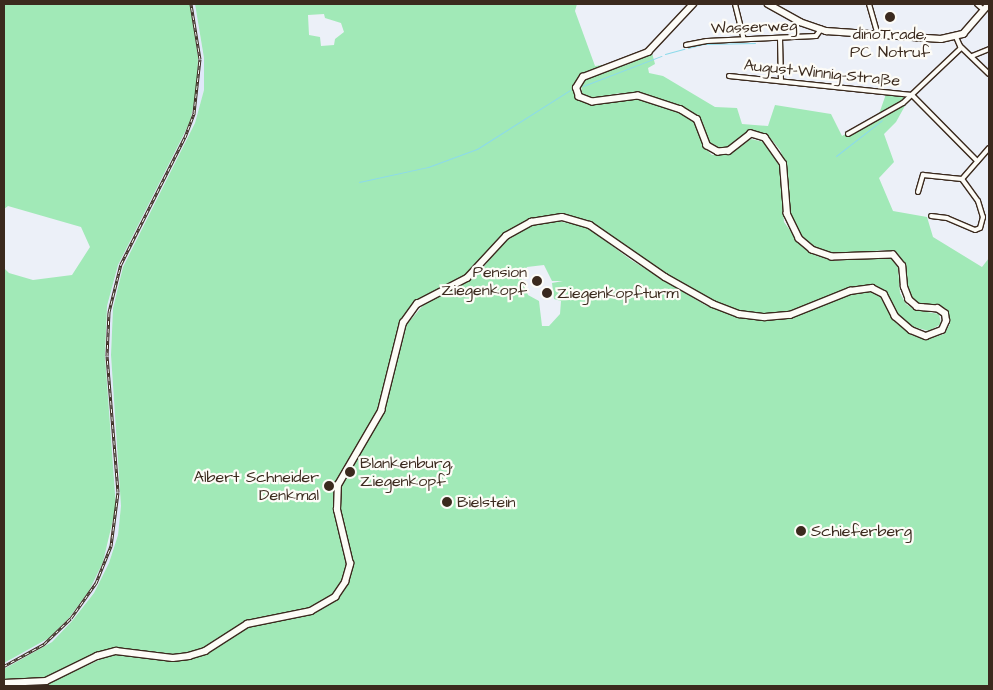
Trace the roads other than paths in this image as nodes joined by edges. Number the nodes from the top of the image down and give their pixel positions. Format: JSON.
{"nodes":[{"id":1,"x":693,"y":4,"type":"edge"},
{"id":2,"x":735,"y":4,"type":"edge"},
{"id":3,"x":768,"y":4,"type":"edge"},
{"id":4,"x":869,"y":4,"type":"edge"},
{"id":5,"x":977,"y":4,"type":"edge"},
{"id":6,"x":989,"y":4,"type":"edge"},
{"id":7,"x":984,"y":10,"type":"junction"},
{"id":8,"x":821,"y":29,"type":"junction"},
{"id":9,"x":878,"y":36,"type":"junction"},
{"id":10,"x":956,"y":37,"type":"junction"},
{"id":11,"x":780,"y":38,"type":"junction"},
{"id":12,"x":744,"y":39,"type":"junction"},
{"id":13,"x":686,"y":45,"type":"dead end"},
{"id":14,"x":961,"y":48,"type":"junction"},
{"id":15,"x":989,"y":49,"type":"edge"},
{"id":16,"x":972,"y":56,"type":"junction"},
{"id":17,"x":989,"y":74,"type":"edge"},
{"id":18,"x":729,"y":76,"type":"dead end"},
{"id":19,"x":781,"y":82,"type":"junction"},
{"id":20,"x":912,"y":95,"type":"junction"},
{"id":21,"x":848,"y":134,"type":"dead end"},
{"id":22,"x":989,"y":148,"type":"edge"},
{"id":23,"x":977,"y":161,"type":"junction"},
{"id":24,"x":962,"y":180,"type":"junction"},
{"id":25,"x":918,"y":192,"type":"dead end"},
{"id":26,"x":931,"y":216,"type":"dead end"},
{"id":27,"x":4,"y":683,"type":"edge"}],
"edges":[{"from":1,"to":27,"type":"main road"},
{"from":2,"to":12,"type":"street"},
{"from":3,"to":8,"type":"main road"},
{"from":4,"to":9,"type":"street"},
{"from":5,"to":7,"type":"street"},
{"from":6,"to":7,"type":"main road"},
{"from":7,"to":10,"type":"main road"},
{"from":8,"to":9,"type":"main road"},
{"from":8,"to":11,"type":"street","name":"Wasserweg"},
{"from":9,"to":10,"type":"main road"},
{"from":10,"to":14,"type":"street"},
{"from":11,"to":12,"type":"street","name":"Wasserweg"},
{"from":11,"to":19,"type":"street"},
{"from":12,"to":13,"type":"street","name":"Wasserweg"},
{"from":14,"to":16,"type":"street"},
{"from":14,"to":20,"type":"street"},
{"from":15,"to":16,"type":"street"},
{"from":16,"to":17,"type":"street"},
{"from":18,"to":19,"type":"street","name":"August-Winnig-Straße"},
{"from":19,"to":20,"type":"street","name":"August-Winnig-Straße"},
{"from":20,"to":21,"type":"street"},
{"from":20,"to":23,"type":"street"},
{"from":22,"to":23,"type":"street"},
{"from":23,"to":24,"type":"street"},
{"from":24,"to":25,"type":"street"},
{"from":24,"to":26,"type":"street"}]}
